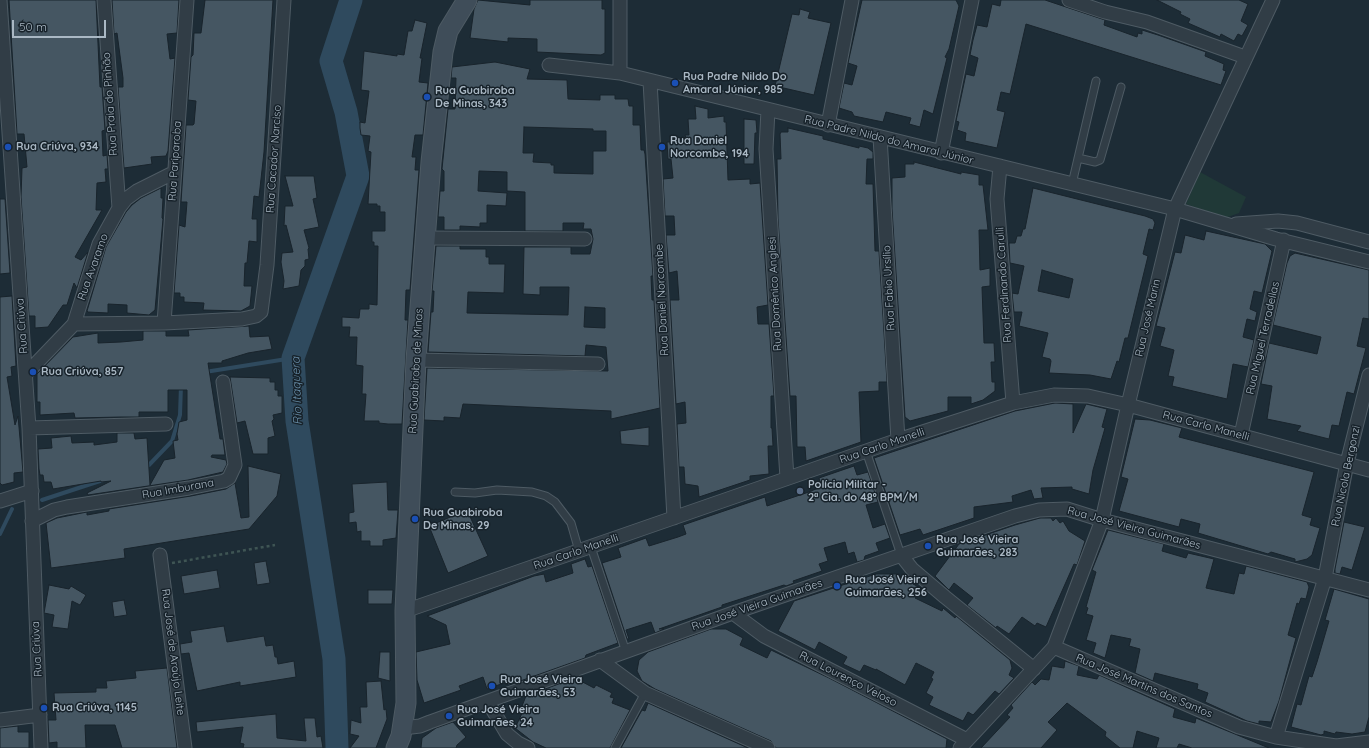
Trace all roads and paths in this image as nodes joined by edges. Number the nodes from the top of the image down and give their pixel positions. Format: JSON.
{"nodes":[{"id":1,"x":0,"y":0,"type":"edge"},
{"id":2,"x":104,"y":0,"type":"edge"},
{"id":3,"x":187,"y":0,"type":"edge"},
{"id":4,"x":284,"y":0,"type":"edge"},
{"id":5,"x":467,"y":0,"type":"edge"},
{"id":6,"x":620,"y":0,"type":"edge"},
{"id":7,"x":852,"y":0,"type":"edge"},
{"id":8,"x":972,"y":0,"type":"edge"},
{"id":9,"x":1069,"y":0,"type":"edge"},
{"id":10,"x":1269,"y":1,"type":"edge"},
{"id":11,"x":1245,"y":57,"type":"junction"},
{"id":12,"x":549,"y":65,"type":"dead end"},
{"id":13,"x":2,"y":73,"type":"edge"},
{"id":14,"x":620,"y":73,"type":"junction"},
{"id":15,"x":650,"y":81,"type":"junction"},
{"id":16,"x":1096,"y":81,"type":"dead end"},
{"id":17,"x":1121,"y":87,"type":"dead end"},
{"id":18,"x":768,"y":110,"type":"junction"},
{"id":19,"x":828,"y":125,"type":"junction"},
{"id":20,"x":880,"y":137,"type":"junction"},
{"id":21,"x":941,"y":153,"type":"junction"},
{"id":22,"x":1078,"y":158,"type":"junction"},
{"id":23,"x":1000,"y":166,"type":"junction"},
{"id":24,"x":174,"y":173,"type":"junction"},
{"id":25,"x":1072,"y":184,"type":"junction"},
{"id":26,"x":119,"y":208,"type":"junction"},
{"id":27,"x":1174,"y":209,"type":"junction"},
{"id":28,"x":1226,"y":225,"type":"junction"},
{"id":29,"x":425,"y":238,"type":"junction"},
{"id":30,"x":585,"y":239,"type":"dead end"},
{"id":31,"x":1284,"y":240,"type":"junction"},
{"id":32,"x":1369,"y":242,"type":"edge"},
{"id":33,"x":1369,"y":262,"type":"edge"},
{"id":34,"x":164,"y":323,"type":"junction"},
{"id":35,"x":74,"y":324,"type":"junction"},
{"id":36,"x":416,"y":360,"type":"junction"},
{"id":37,"x":598,"y":364,"type":"dead end"},
{"id":38,"x":26,"y":374,"type":"junction"},
{"id":39,"x":1369,"y":375,"type":"edge"},
{"id":40,"x":223,"y":382,"type":"dead end"},
{"id":41,"x":1013,"y":403,"type":"junction"},
{"id":42,"x":1128,"y":405,"type":"junction"},
{"id":43,"x":166,"y":424,"type":"dead end"},
{"id":44,"x":29,"y":428,"type":"junction"},
{"id":45,"x":1241,"y":435,"type":"junction"},
{"id":46,"x":898,"y":440,"type":"junction"},
{"id":47,"x":866,"y":451,"type":"junction"},
{"id":48,"x":1347,"y":463,"type":"junction"},
{"id":49,"x":1369,"y":470,"type":"edge"},
{"id":50,"x":787,"y":478,"type":"junction"},
{"id":51,"x":455,"y":492,"type":"dead end"},
{"id":52,"x":31,"y":494,"type":"junction"},
{"id":53,"x":0,"y":501,"type":"edge"},
{"id":54,"x":32,"y":518,"type":"junction"},
{"id":55,"x":674,"y":518,"type":"junction"},
{"id":56,"x":1102,"y":520,"type":"junction"},
{"id":57,"x":275,"y":545,"type":"dead end"},
{"id":58,"x":585,"y":549,"type":"junction"},
{"id":59,"x":901,"y":555,"type":"junction"},
{"id":60,"x":161,"y":560,"type":"joint"},
{"id":61,"x":1325,"y":578,"type":"junction"},
{"id":62,"x":1369,"y":590,"type":"edge"},
{"id":63,"x":405,"y":611,"type":"junction"},
{"id":64,"x":733,"y":613,"type":"junction"},
{"id":65,"x":1054,"y":647,"type":"junction"},
{"id":66,"x":626,"y":652,"type":"junction"},
{"id":67,"x":600,"y":660,"type":"junction"},
{"id":68,"x":1034,"y":669,"type":"junction"},
{"id":69,"x":645,"y":693,"type":"junction"},
{"id":70,"x":488,"y":702,"type":"junction"},
{"id":71,"x":40,"y":715,"type":"junction"},
{"id":72,"x":0,"y":720,"type":"edge"},
{"id":73,"x":1276,"y":737,"type":"junction"},
{"id":74,"x":402,"y":740,"type":"edge"},
{"id":75,"x":1369,"y":742,"type":"edge"},
{"id":76,"x":964,"y":744,"type":"edge"},
{"id":77,"x":41,"y":748,"type":"edge"},
{"id":78,"x":185,"y":748,"type":"edge"},
{"id":79,"x":528,"y":748,"type":"edge"},
{"id":80,"x":615,"y":748,"type":"edge"},
{"id":81,"x":768,"y":748,"type":"edge"}],
"edges":[{"from":1,"to":13,"type":"street","name":"Rua Criúva"},
{"from":2,"to":26,"type":"street","name":"Rua Praia do Pinhão"},
{"from":3,"to":24,"type":"street","name":"Rua Pariparoba"},
{"from":4,"to":34,"type":"street","name":"Rua Cacador Narciso"},
{"from":5,"to":29,"type":"street","name":"Rua Guabiroba de Minas"},
{"from":6,"to":14,"type":"street"},
{"from":7,"to":19,"type":"street"},
{"from":8,"to":21,"type":"street"},
{"from":9,"to":11,"type":"street"},
{"from":10,"to":11,"type":"street","name":"Rua José Marin"},
{"from":11,"to":27,"type":"street","name":"Rua José Marin"},
{"from":12,"to":14,"type":"street","name":"Rua Padre Nildo do Amaral Júnior"},
{"from":13,"to":38,"type":"street","name":"Rua Criúva"},
{"from":14,"to":15,"type":"street","name":"Rua Padre Nildo do Amaral Júnior"},
{"from":15,"to":18,"type":"street","name":"Rua Padre Nildo do Amaral Júnior"},
{"from":15,"to":55,"type":"street","name":"Rua Daniel Norcombe"},
{"from":16,"to":22,"type":"lane"},
{"from":17,"to":22,"type":"lane"},
{"from":18,"to":19,"type":"street","name":"Rua Padre Nildo do Amaral Júnior"},
{"from":18,"to":50,"type":"street","name":"Rua Domênico Anglesi"},
{"from":19,"to":20,"type":"street","name":"Rua Padre Nildo do Amaral Júnior"},
{"from":20,"to":21,"type":"street","name":"Rua Padre Nildo do Amaral Júnior"},
{"from":20,"to":46,"type":"street","name":"Rua Fabio Ursílio"},
{"from":21,"to":23,"type":"street","name":"Rua Padre Nildo do Amaral Júnior"},
{"from":22,"to":25,"type":"lane"},
{"from":23,"to":25,"type":"street","name":"Rua Padre Nildo do Amaral Júnior"},
{"from":23,"to":41,"type":"street","name":"Rua Ferdinando Carulli"},
{"from":24,"to":26,"type":"street","name":"Rua Avaramo"},
{"from":24,"to":34,"type":"street","name":"Rua Pariparoba"},
{"from":25,"to":27,"type":"street","name":"Rua Padre Nildo do Amaral Júnior"},
{"from":26,"to":35,"type":"street","name":"Rua Avaramo"},
{"from":27,"to":28,"type":"street","name":"Rua Padre Nildo do Amaral Júnior"},
{"from":27,"to":42,"type":"street","name":"Rua José Marin"},
{"from":28,"to":31,"type":"street","name":"Rua Padre Nildo do Amaral Júnior"},
{"from":28,"to":32,"type":"street","name":"Rua Padre Nildo do Amaral Júnior"},
{"from":29,"to":30,"type":"street"},
{"from":29,"to":36,"type":"street","name":"Rua Guabiroba de Minas"},
{"from":31,"to":33,"type":"street","name":"Rua Padre Nildo do Amaral Júnior"},
{"from":31,"to":45,"type":"street","name":"Rua Miguel Terradellas"},
{"from":34,"to":35,"type":"street"},
{"from":35,"to":38,"type":"street","name":"Rua Avaramo"},
{"from":36,"to":37,"type":"street"},
{"from":36,"to":63,"type":"street","name":"Rua Guabiroba de Minas"},
{"from":38,"to":44,"type":"street","name":"Rua Criúva"},
{"from":39,"to":48,"type":"street","name":"Rua Nicola Bergonzi"},
{"from":40,"to":54,"type":"street","name":"Rua Imburana"},
{"from":41,"to":42,"type":"street","name":"Rua Carlo Manelli"},
{"from":41,"to":46,"type":"street","name":"Rua Carlo Manelli"},
{"from":42,"to":45,"type":"street","name":"Rua Carlo Manelli"},
{"from":42,"to":56,"type":"street","name":"Rua José Marin"},
{"from":43,"to":44,"type":"street"},
{"from":44,"to":52,"type":"street","name":"Rua Criúva"},
{"from":45,"to":48,"type":"street","name":"Rua Carlo Manelli"},
{"from":46,"to":47,"type":"street","name":"Rua Carlo Manelli"},
{"from":47,"to":50,"type":"street","name":"Rua Carlo Manelli"},
{"from":47,"to":59,"type":"lane"},
{"from":48,"to":49,"type":"street","name":"Rua Carlo Manelli"},
{"from":48,"to":61,"type":"street","name":"Rua Nicola Bergonzi"},
{"from":50,"to":55,"type":"street","name":"Rua Carlo Manelli"},
{"from":51,"to":58,"type":"lane"},
{"from":52,"to":53,"type":"street"},
{"from":52,"to":54,"type":"street","name":"Rua Criúva"},
{"from":54,"to":71,"type":"street","name":"Rua Criúva"},
{"from":55,"to":58,"type":"street","name":"Rua Carlo Manelli"},
{"from":56,"to":59,"type":"street","name":"Rua José Vieira Guimarães"},
{"from":56,"to":61,"type":"street","name":"Rua José Vieira Guimarães"},
{"from":56,"to":65,"type":"street","name":"Rua José Marin"},
{"from":57,"to":60,"type":"path"},
{"from":58,"to":63,"type":"street","name":"Rua Carlo Manelli"},
{"from":58,"to":66,"type":"lane"},
{"from":59,"to":64,"type":"street","name":"Rua José Vieira Guimarães"},
{"from":59,"to":68,"type":"street"},
{"from":60,"to":78,"type":"street","name":"Rua José de Araújo Leite"},
{"from":61,"to":62,"type":"street","name":"Rua José Vieira Guimarães"},
{"from":61,"to":73,"type":"street","name":"Rua Nicola Bergonzi"},
{"from":63,"to":74,"type":"street","name":"Rua Guabiroba de Minas"},
{"from":64,"to":66,"type":"street","name":"Rua José Vieira Guimarães"},
{"from":64,"to":76,"type":"street","name":"Rua Lourenço Veloso"},
{"from":65,"to":68,"type":"street"},
{"from":65,"to":73,"type":"street","name":"Rua José Martins dos Santos"},
{"from":66,"to":67,"type":"street","name":"Rua José Vieira Guimarães"},
{"from":67,"to":69,"type":"street"},
{"from":67,"to":70,"type":"street","name":"Rua José Vieira Guimarães"},
{"from":68,"to":76,"type":"street"},
{"from":69,"to":80,"type":"lane"},
{"from":69,"to":81,"type":"street"},
{"from":70,"to":74,"type":"street","name":"Rua José Vieira Guimarães"},
{"from":70,"to":79,"type":"street"},
{"from":71,"to":72,"type":"street"},
{"from":71,"to":77,"type":"street","name":"Rua Criúva"},
{"from":73,"to":75,"type":"street","name":"Rua José Martins dos Santos"}]}
